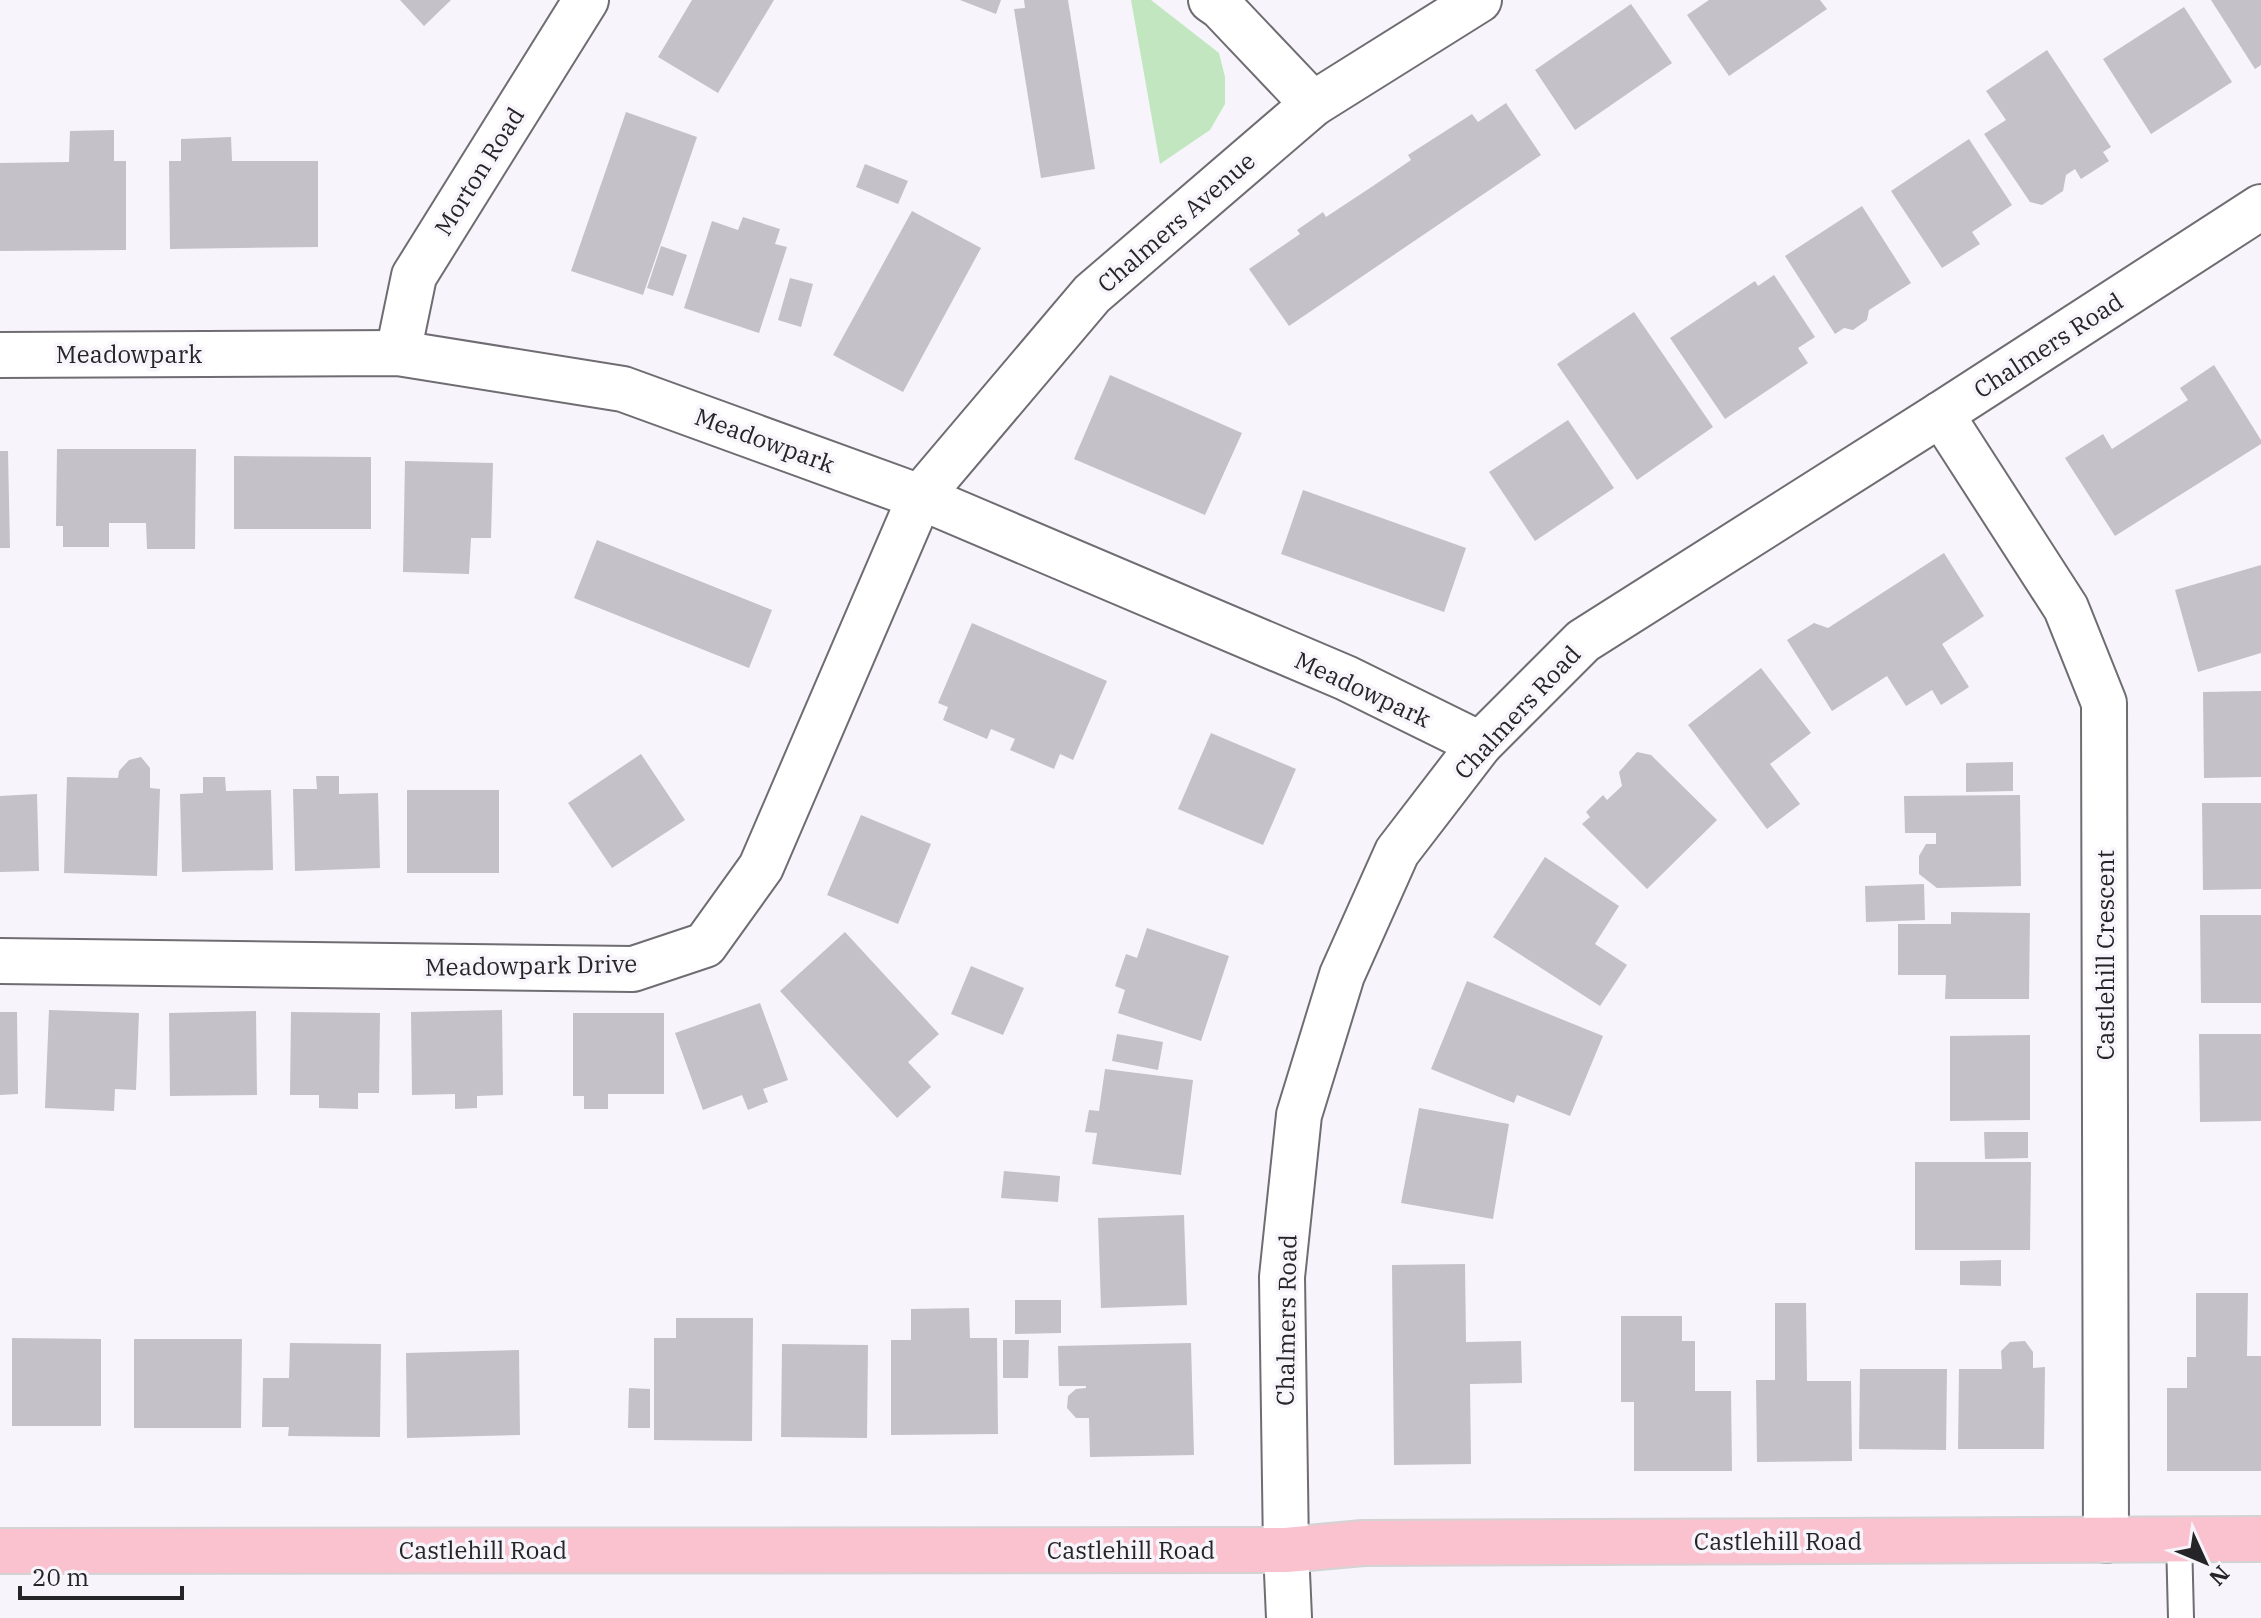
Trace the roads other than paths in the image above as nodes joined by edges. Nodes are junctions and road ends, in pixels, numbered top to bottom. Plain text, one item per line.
1 (586, 0) edge
2 (1211, 0) edge
3 (1479, 0) edge
4 (1313, 104) junction
5 (2261, 207) edge
6 (398, 353) junction
7 (0, 355) edge
8 (1941, 414) junction
9 (920, 497) junction
10 (1480, 744) junction
11 (0, 961) edge
12 (2179, 1539) junction
13 (2261, 1539) edge
14 (2106, 1540) junction
15 (1286, 1550) junction
16 (0, 1551) edge
17 (1289, 1618) edge
18 (2181, 1618) edge

1 - 6 street, Morton Road
2 - 4 street
3 - 4 street, Chalmers Avenue
4 - 9 street, Chalmers Avenue
5 - 8 street, Chalmers Road
6 - 7 street, Meadowpark
6 - 9 street, Meadowpark
8 - 10 street, Chalmers Road
8 - 14 street, Castlehill Crescent
9 - 10 street, Meadowpark
9 - 11 street, Meadowpark Drive
10 - 15 street, Chalmers Road
12 - 13 main road, Castlehill Road
12 - 14 main road, Castlehill Road
12 - 18 lane
14 - 15 main road, Castlehill Road
15 - 16 main road, Castlehill Road
15 - 17 street, Chalmers Road

